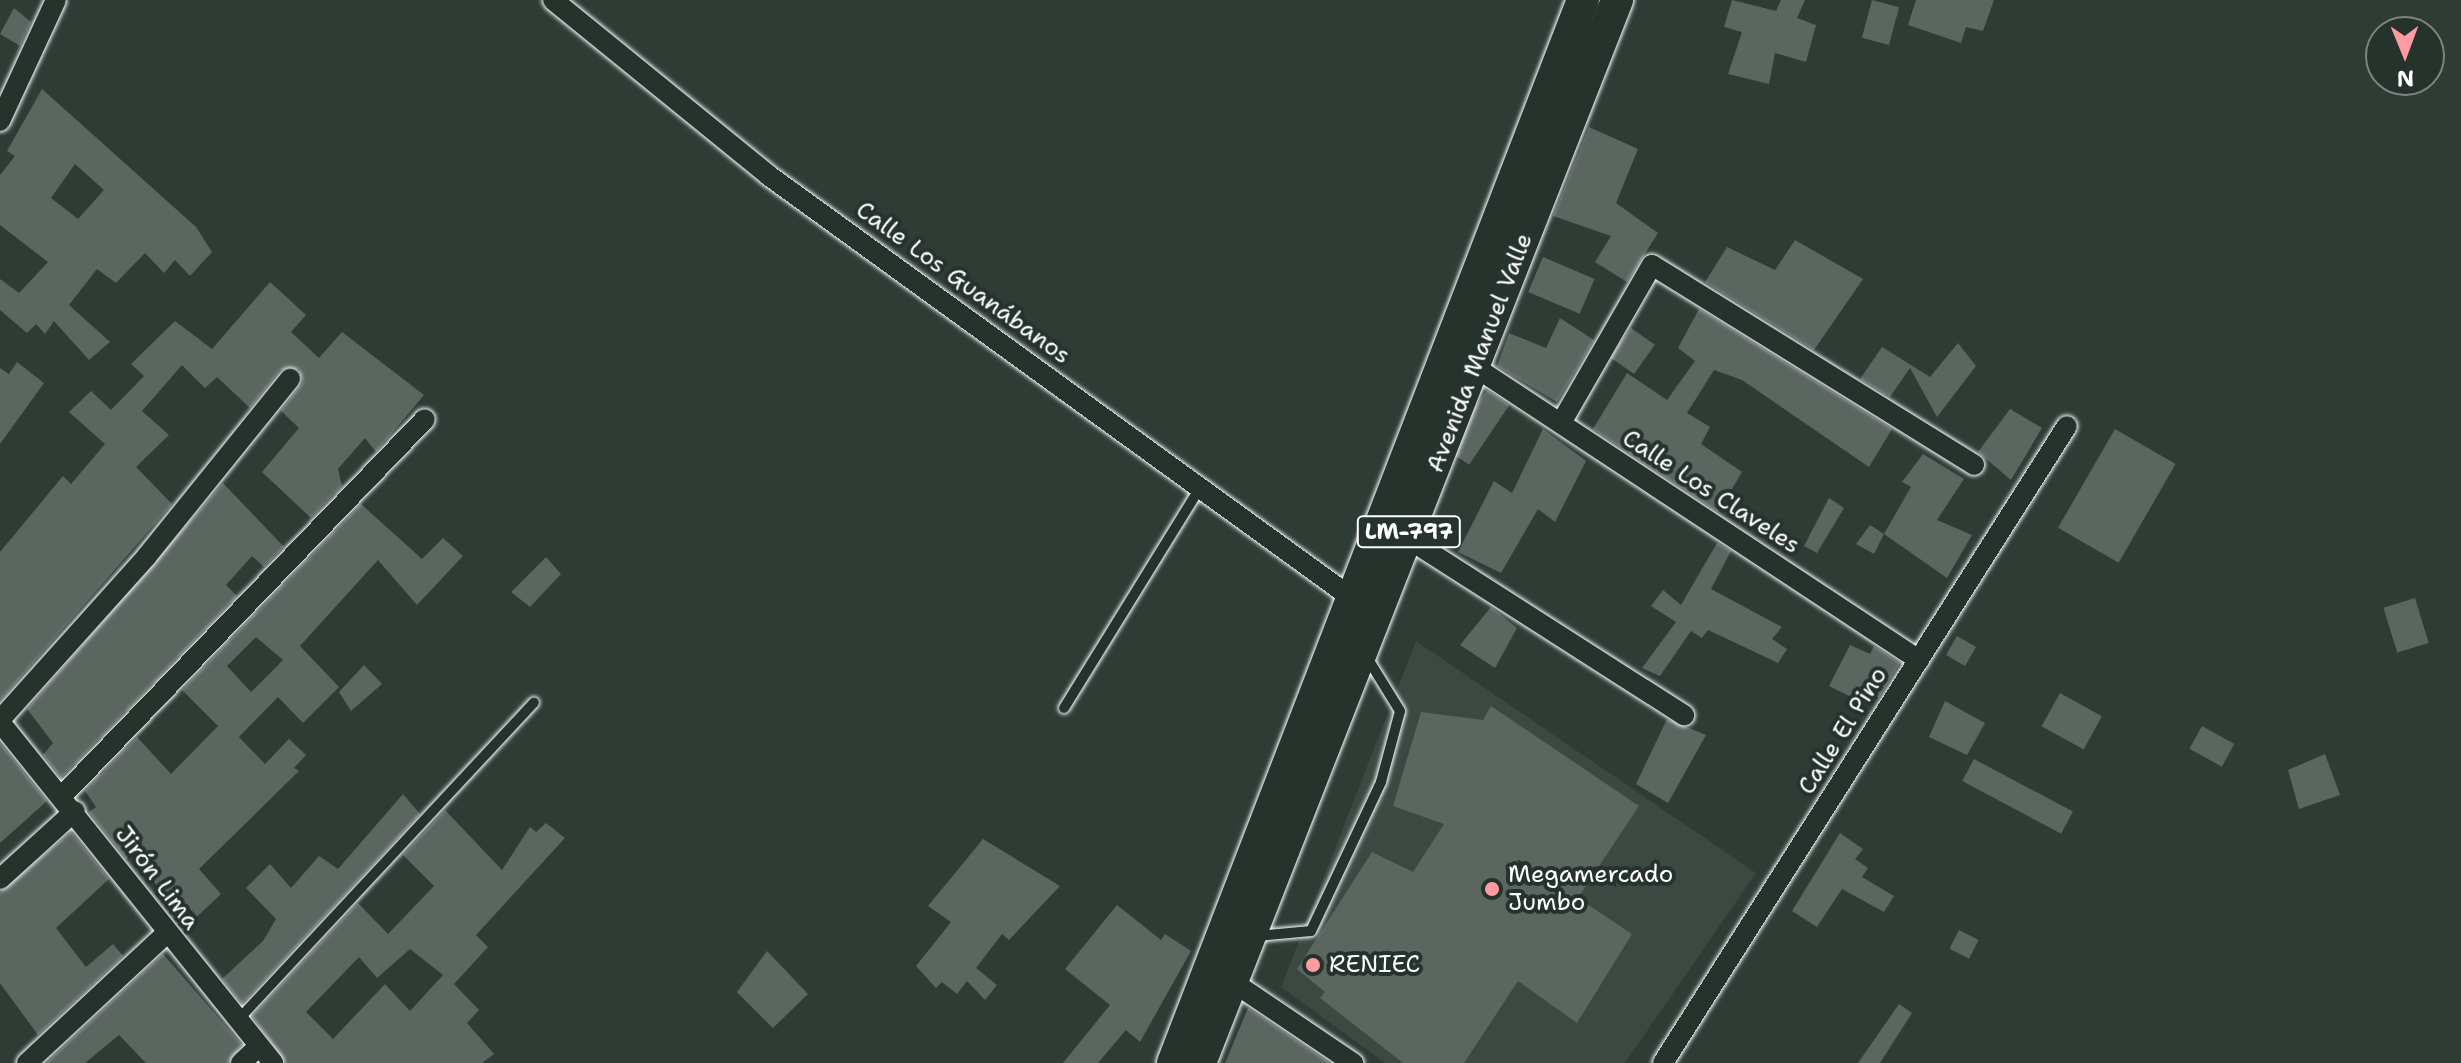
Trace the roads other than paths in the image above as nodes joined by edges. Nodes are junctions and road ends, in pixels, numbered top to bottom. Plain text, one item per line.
1 (56, 0) edge
2 (553, 0) edge
3 (1583, 0) edge
4 (1617, 0) edge
5 (0, 121) edge
6 (1475, 367) junction
7 (290, 379) dead end
8 (425, 419) dead end
9 (1561, 423) junction
10 (2067, 426) dead end
11 (1974, 465) dead end
12 (1201, 486) junction
13 (1407, 538) junction
14 (1352, 598) junction
15 (1363, 651) junction
16 (1919, 660) junction
17 (534, 703) dead end
18 (1064, 708) dead end
19 (1684, 715) dead end
20 (0, 721) edge
21 (68, 804) junction
22 (0, 879) edge
23 (166, 934) junction
24 (1251, 936) junction
25 (1221, 974) junction
26 (237, 1022) junction
27 (258, 1047) junction
28 (27, 1063) edge
29 (241, 1063) edge
30 (273, 1063) edge
31 (1173, 1063) edge
32 (1200, 1063) edge
33 (1353, 1063) edge
34 (1663, 1063) edge

1 - 5 street
2 - 12 street, Calle Los Guanábanos
3 - 14 main road, Avenida Manuel Valle / LM-797
4 - 6 main road, Avenida Manuel Valle / LM-797
6 - 9 street, Calle Los Claveles
6 - 13 main road, Avenida Manuel Valle / LM-797
7 - 20 street
8 - 21 street
9 - 11 street
9 - 16 street, Calle Los Claveles
10 - 16 street, Calle El Pino
12 - 14 street, Calle Los Guanábanos
12 - 18 lane
13 - 15 main road, Avenida Manuel Valle / LM-797
13 - 19 street
14 - 25 main road, Avenida Manuel Valle / LM-797
15 - 24 main road, Avenida Manuel Valle / LM-797
15 - 24 lane
16 - 34 street, Calle El Pino
17 - 26 lane
20 - 21 street, Jirón Lima
21 - 22 street
21 - 23 street, Jirón Lima
23 - 26 street, Jirón Lima
23 - 28 street
24 - 25 main road, Avenida Manuel Valle / LM-797
25 - 31 main road, Avenida Manuel Valle / LM-797
25 - 32 main road, Avenida Manuel Valle / LM-797
25 - 33 street
26 - 27 street, Jirón Lima
27 - 29 street
27 - 30 street, Jirón Lima

